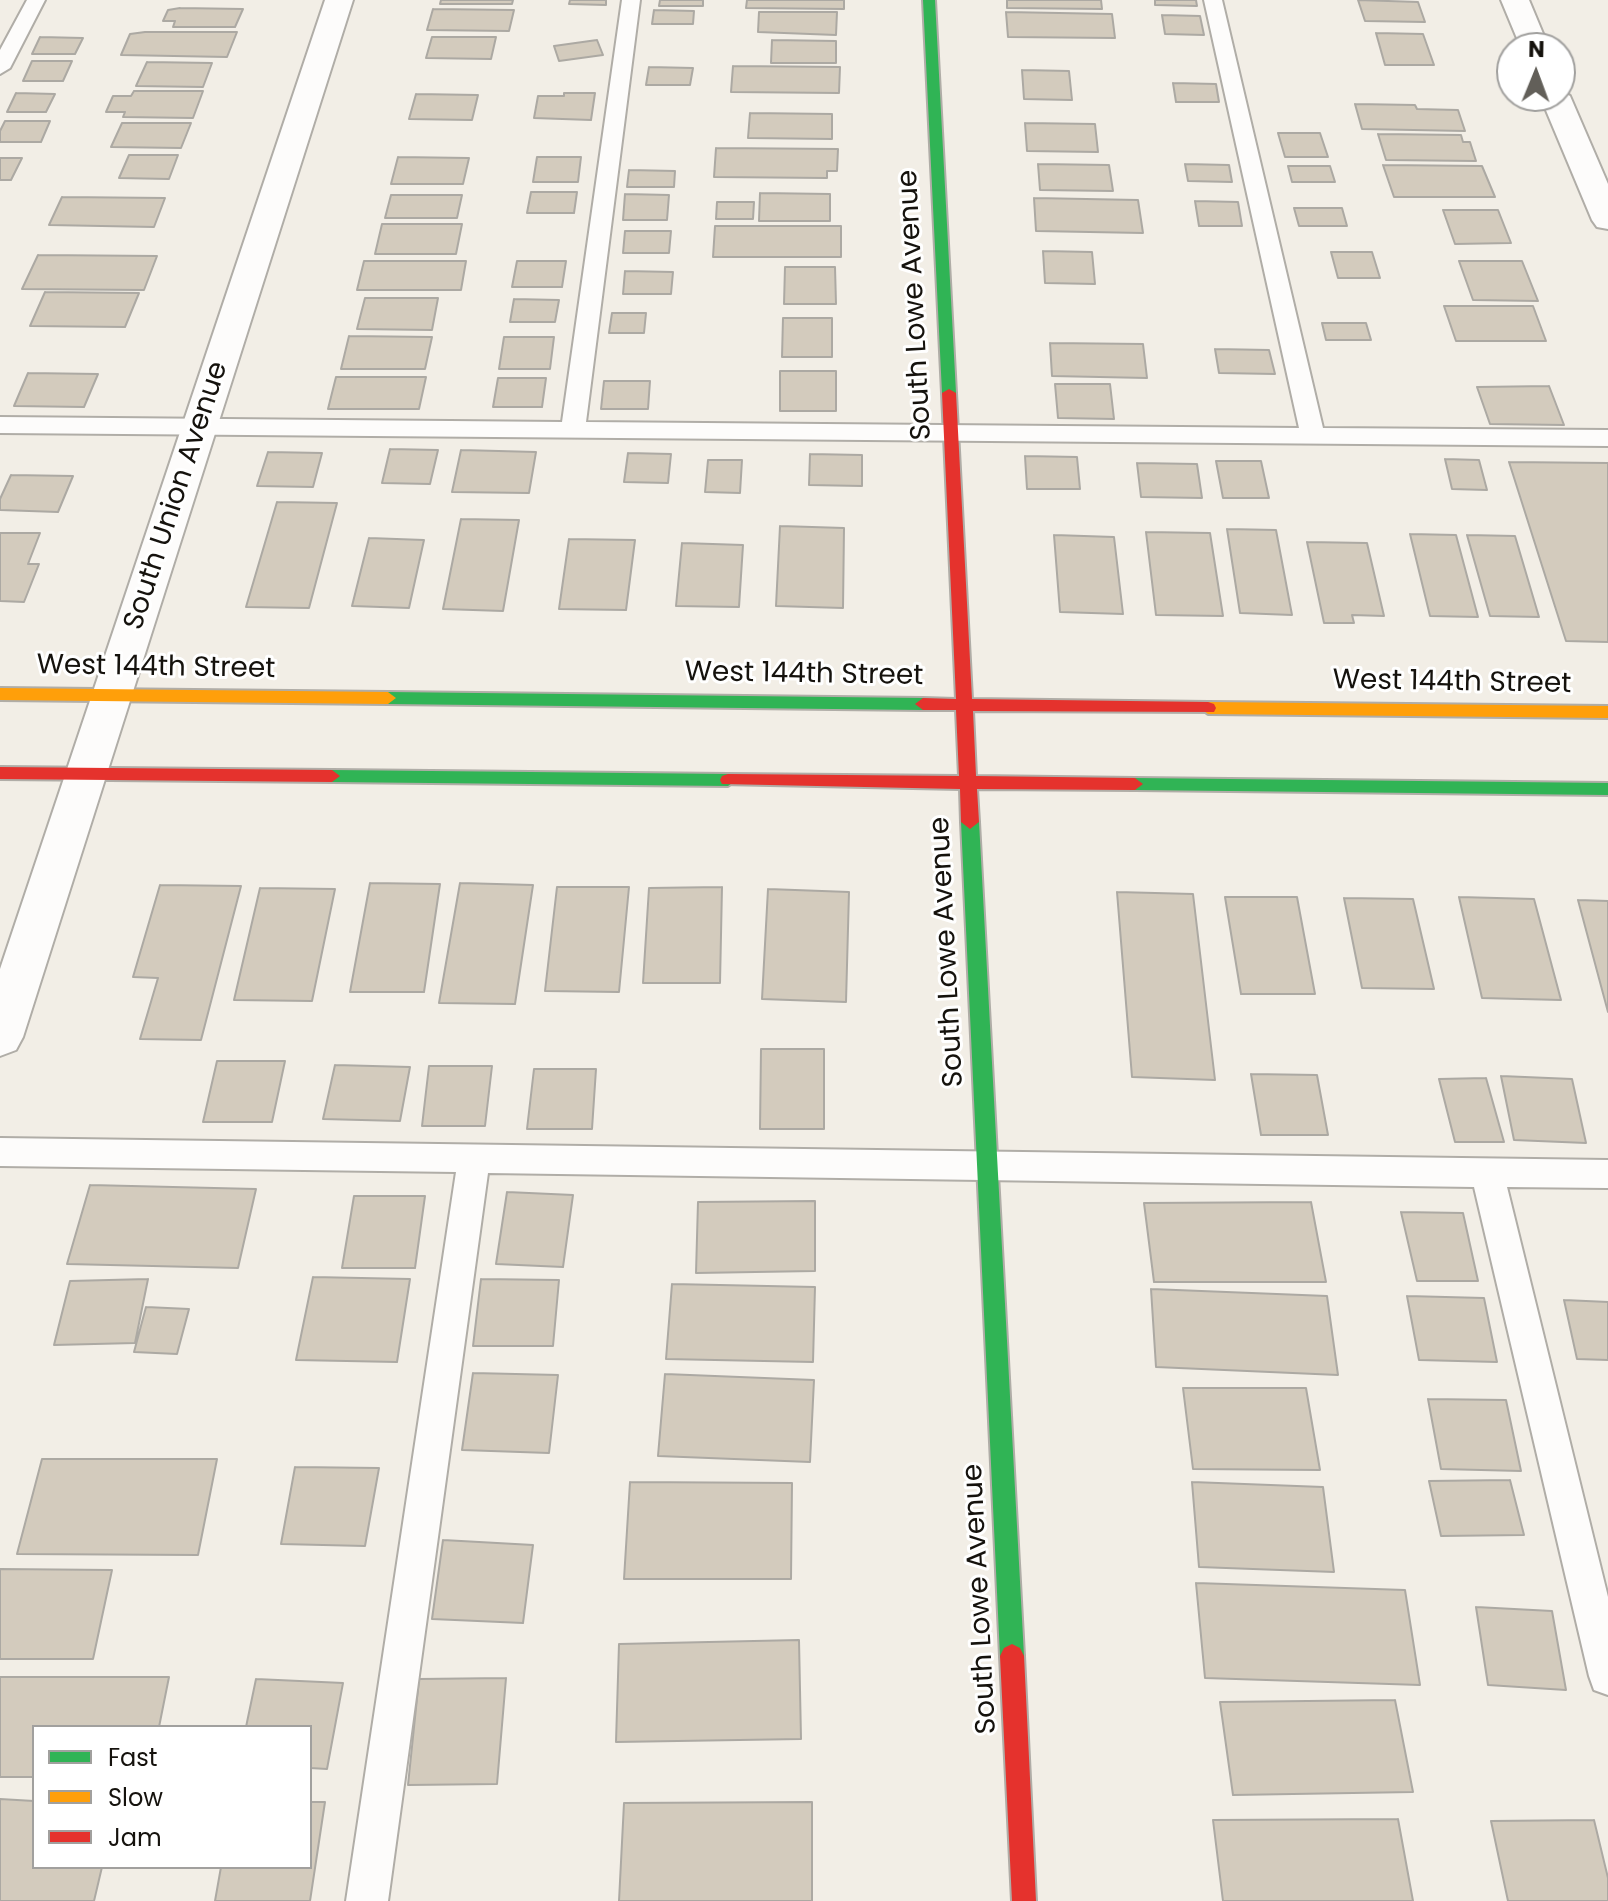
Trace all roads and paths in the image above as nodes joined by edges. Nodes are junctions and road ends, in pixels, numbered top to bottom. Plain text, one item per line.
1 (36, 0) edge
2 (339, 0) edge
3 (631, 0) edge
4 (929, 0) edge
5 (1213, 0) edge
6 (1515, 0) edge
7 (1528, 32) edge
8 (0, 68) edge
9 (1562, 112) edge
10 (1608, 220) edge
11 (0, 425) edge
12 (199, 427) junction
13 (573, 430) junction
14 (950, 433) junction
15 (1313, 436) junction
16 (1608, 438) edge
17 (0, 694) edge
18 (112, 695) junction
19 (964, 705) junction
20 (1608, 712) edge
21 (0, 773) edge
22 (86, 774) junction
23 (968, 782) junction
24 (1608, 789) edge
25 (0, 1037) edge
26 (0, 1152) edge
27 (474, 1158) junction
28 (987, 1165) junction
29 (1487, 1172) junction
30 (1608, 1174) edge
31 (1608, 1676) edge
32 (367, 1901) edge
33 (1024, 1901) edge

1 - 8 lane
2 - 12 street, South Union Avenue
3 - 13 lane
4 - 14 street, South Lowe Avenue
5 - 15 lane
6 - 7 street
9 - 10 street
11 - 12 lane
12 - 13 lane
12 - 18 street, South Union Avenue
13 - 14 lane
14 - 15 lane
14 - 19 street, South Lowe Avenue
15 - 16 lane
17 - 18 street, West 144th Street
18 - 19 street, West 144th Street
18 - 22 street, South Union Avenue
19 - 20 street, West 144th Street
19 - 23 street, South Lowe Avenue
21 - 22 street
22 - 23 street
22 - 25 street, South Union Avenue
23 - 24 street
23 - 28 street, South Lowe Avenue
26 - 27 lane
27 - 28 lane
27 - 32 lane
28 - 29 lane
28 - 33 street, South Lowe Avenue
29 - 30 lane
29 - 31 lane

